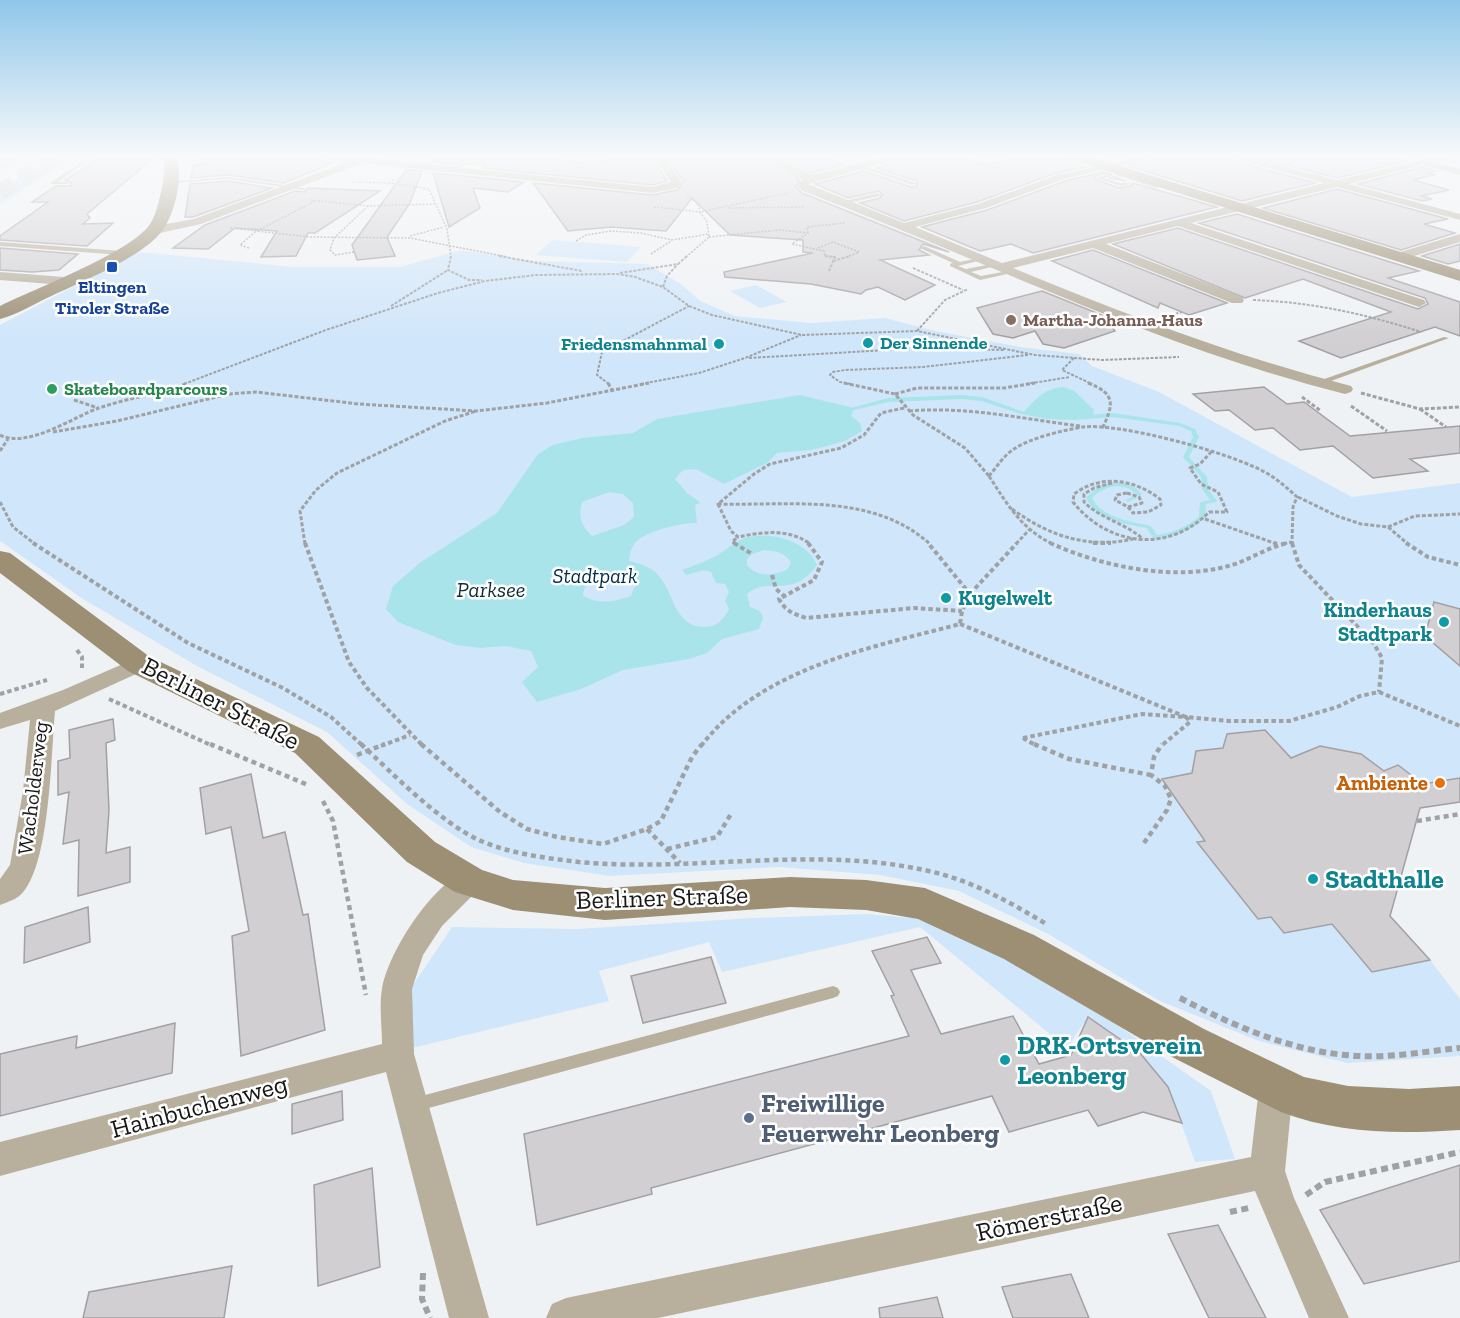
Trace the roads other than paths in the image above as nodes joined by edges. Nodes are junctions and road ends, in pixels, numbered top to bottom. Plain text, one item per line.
1 (159, 218) edge
2 (209, 218) edge
3 (883, 218) edge
4 (937, 218) edge
5 (1201, 218) edge
6 (1276, 218) edge
7 (1179, 223) junction
8 (905, 226) junction
9 (155, 230) junction
10 (1460, 238) edge
11 (0, 244) edge
12 (1094, 244) junction
13 (924, 248) dead end
14 (122, 253) junction
15 (1401, 256) junction
16 (983, 259) junction
17 (961, 264) junction
18 (1007, 269) junction
19 (965, 271) junction
20 (0, 276) edge
21 (1460, 276) edge
22 (64, 281) junction
23 (1237, 300) road end
24 (1419, 303) dead end
25 (0, 313) edge
26 (1446, 338) road end
27 (1318, 383) junction
28 (1346, 389) road end
29 (0, 559) edge
30 (139, 664) junction
31 (43, 708) junction
32 (0, 721) edge
33 (469, 881) junction
34 (0, 894) edge
35 (832, 992) dead end
36 (398, 1054) junction
37 (1276, 1088) junction
38 (410, 1106) junction
39 (1460, 1108) edge
40 (0, 1159) edge
41 (1267, 1171) junction
42 (469, 1318) edge
43 (566, 1318) edge
44 (1329, 1318) edge

1 - 9 main road
2 - 9 street
3 - 8 street
4 - 8 street
5 - 7 street
6 - 15 main road
7 - 12 street
7 - 24 street
8 - 16 street
9 - 14 main road
10 - 15 street
11 - 14 lane
12 - 18 street
12 - 23 street
13 - 17 lane
14 - 22 main road
15 - 21 main road
16 - 17 lane
16 - 18 street
17 - 19 lane
18 - 19 lane
18 - 19 lane
18 - 27 street
20 - 22 street
22 - 25 main road
26 - 27 lane
27 - 28 street
29 - 30 main road, Berliner Straße
30 - 31 street
30 - 33 main road, Berliner Straße
31 - 32 street
31 - 34 street, Wacholderweg
33 - 36 street
33 - 37 main road, Berliner Straße
35 - 38 lane
36 - 38 street
36 - 40 street, Hainbuchenweg
37 - 39 main road
37 - 41 street
38 - 42 street
41 - 43 street, Römerstraße
41 - 44 street

